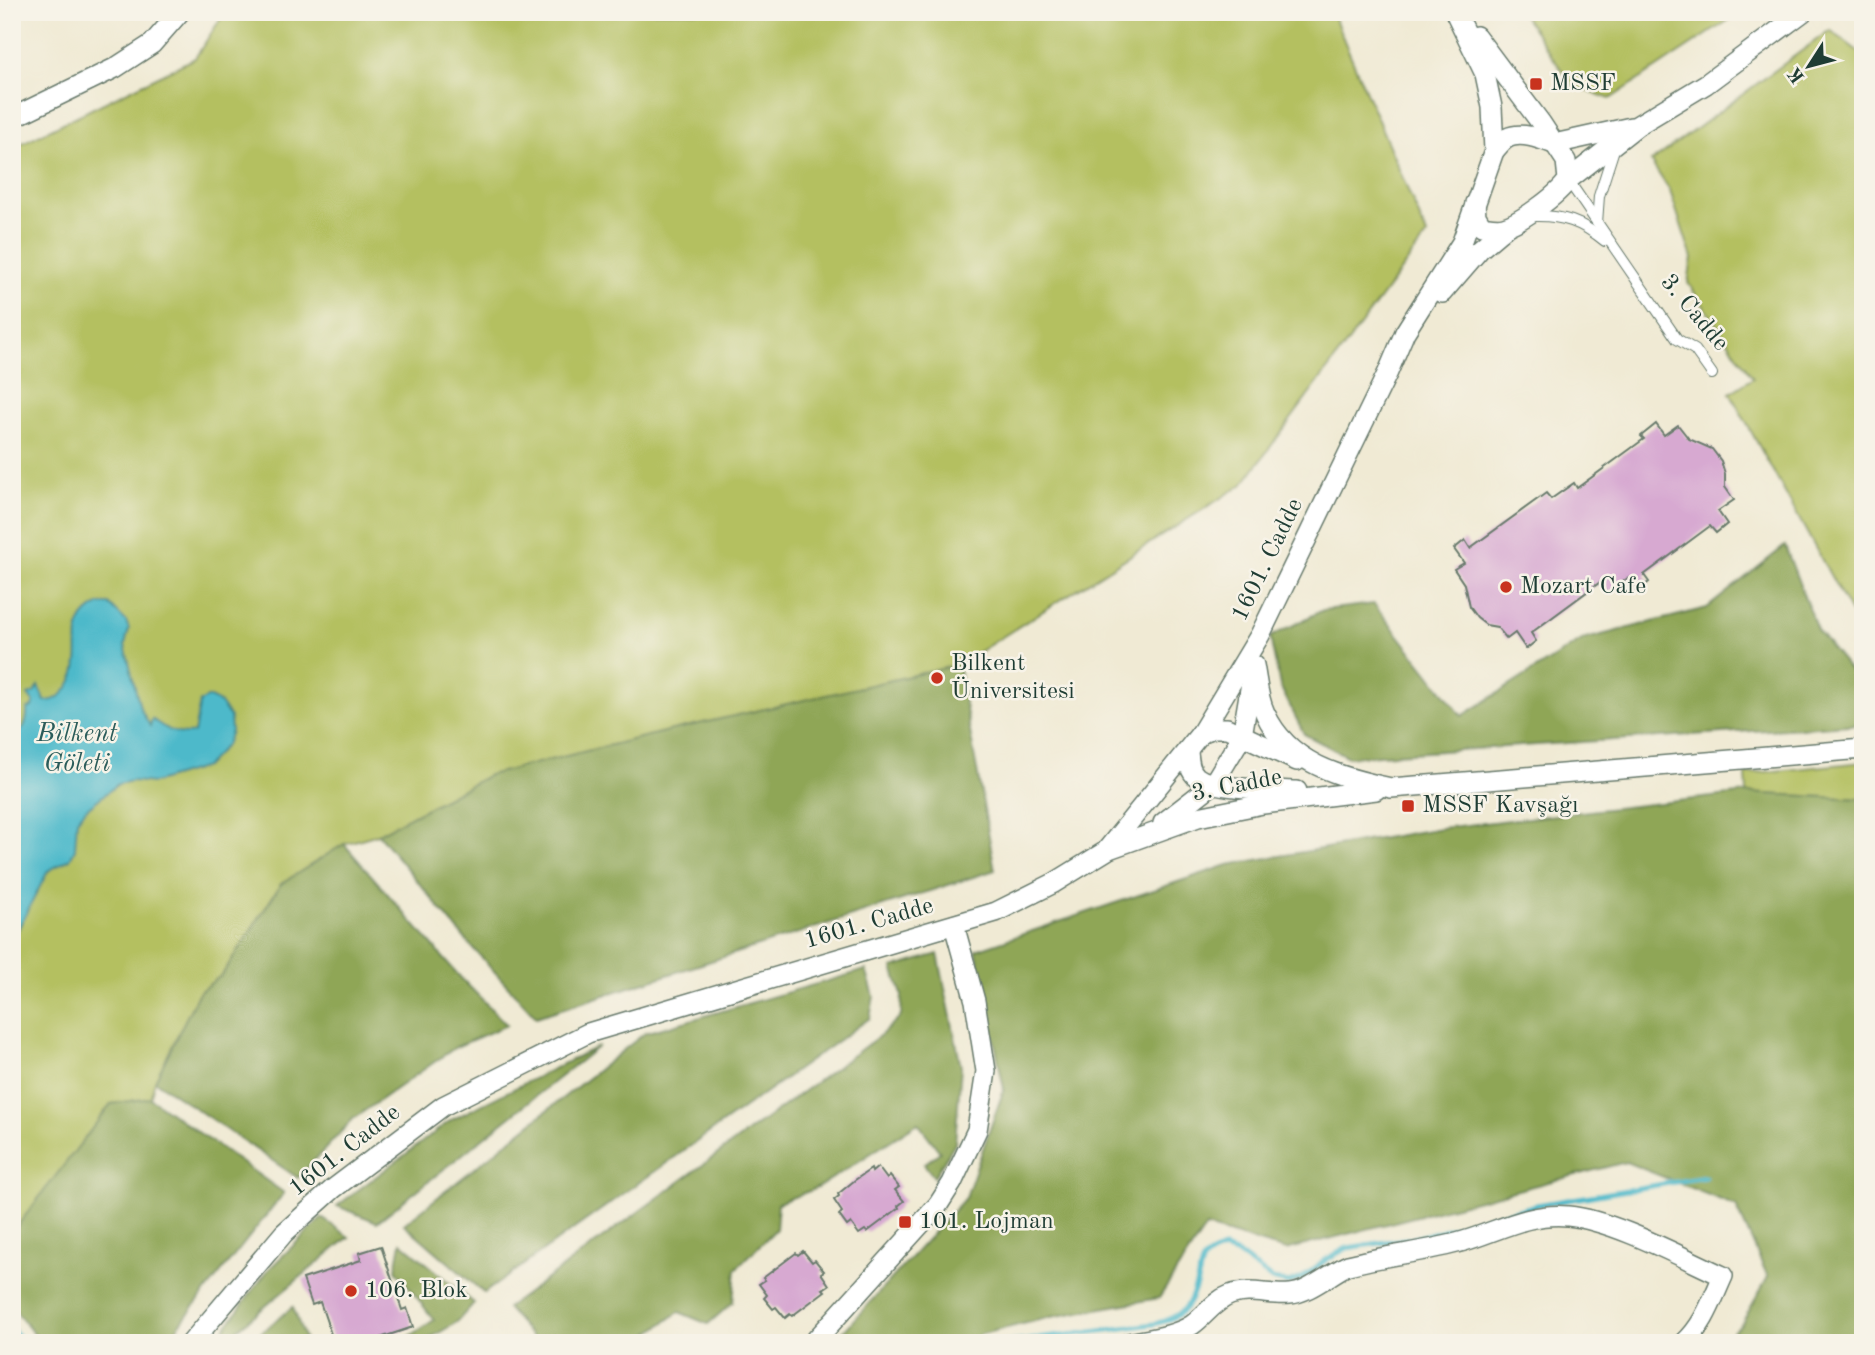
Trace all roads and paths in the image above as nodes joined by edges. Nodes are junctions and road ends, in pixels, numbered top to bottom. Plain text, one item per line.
1 (180, 12) edge
2 (1457, 12) edge
3 (1803, 12) edge
4 (12, 118) edge
5 (1638, 125) junction
6 (1616, 142) junction
7 (1554, 145) junction
8 (1494, 151) junction
9 (1567, 180) junction
10 (1475, 203) junction
11 (1597, 223) junction
12 (1506, 227) junction
13 (1614, 248) junction
14 (1388, 373) junction
15 (1712, 374) dead end
16 (1259, 635) junction
17 (1254, 665) junction
18 (1201, 733) junction
19 (1242, 736) junction
20 (1863, 749) edge
21 (1188, 752) junction
22 (1328, 772) junction
23 (1213, 784) junction
24 (1391, 788) junction
25 (1333, 794) junction
26 (1152, 832) junction
27 (1106, 851) junction
28 (954, 925) junction
29 (191, 1343) edge
30 (813, 1343) edge
31 (1129, 1343) edge
32 (1685, 1343) edge

1 - 4 street
2 - 7 street, 3. Cadde
2 - 8 street, 3. Cadde
3 - 5 street
5 - 6 street
5 - 7 street
6 - 9 street
6 - 11 lane
7 - 8 street
7 - 9 street, 3. Cadde
8 - 10 street, 3. Cadde
9 - 11 lane, 3. Cadde
9 - 12 street
10 - 12 street
10 - 14 street, 1601. Cadde
11 - 13 lane, 3. Cadde
12 - 13 lane, 3. Cadde
12 - 14 street, 1601. Cadde
13 - 15 lane, 3. Cadde
14 - 16 street, 1601. Cadde
16 - 17 street, 3. Cadde
16 - 18 street, 1601. Cadde
17 - 19 street, 3. Cadde
17 - 22 street
18 - 19 street, 3. Cadde
18 - 21 street, 1601. Cadde
19 - 22 street, 3. Cadde
19 - 23 street, 3. Cadde
20 - 24 street, 3. Cadde
21 - 23 street, 3. Cadde
21 - 27 street, 1601. Cadde
22 - 24 street
23 - 25 street, 3. Cadde
23 - 26 street, 3. Cadde
24 - 25 street, 3. Cadde
25 - 26 street, 3. Cadde
26 - 27 street, 3. Cadde
27 - 28 street, 1601. Cadde
28 - 29 street, 1601. Cadde
28 - 30 street
31 - 32 street

